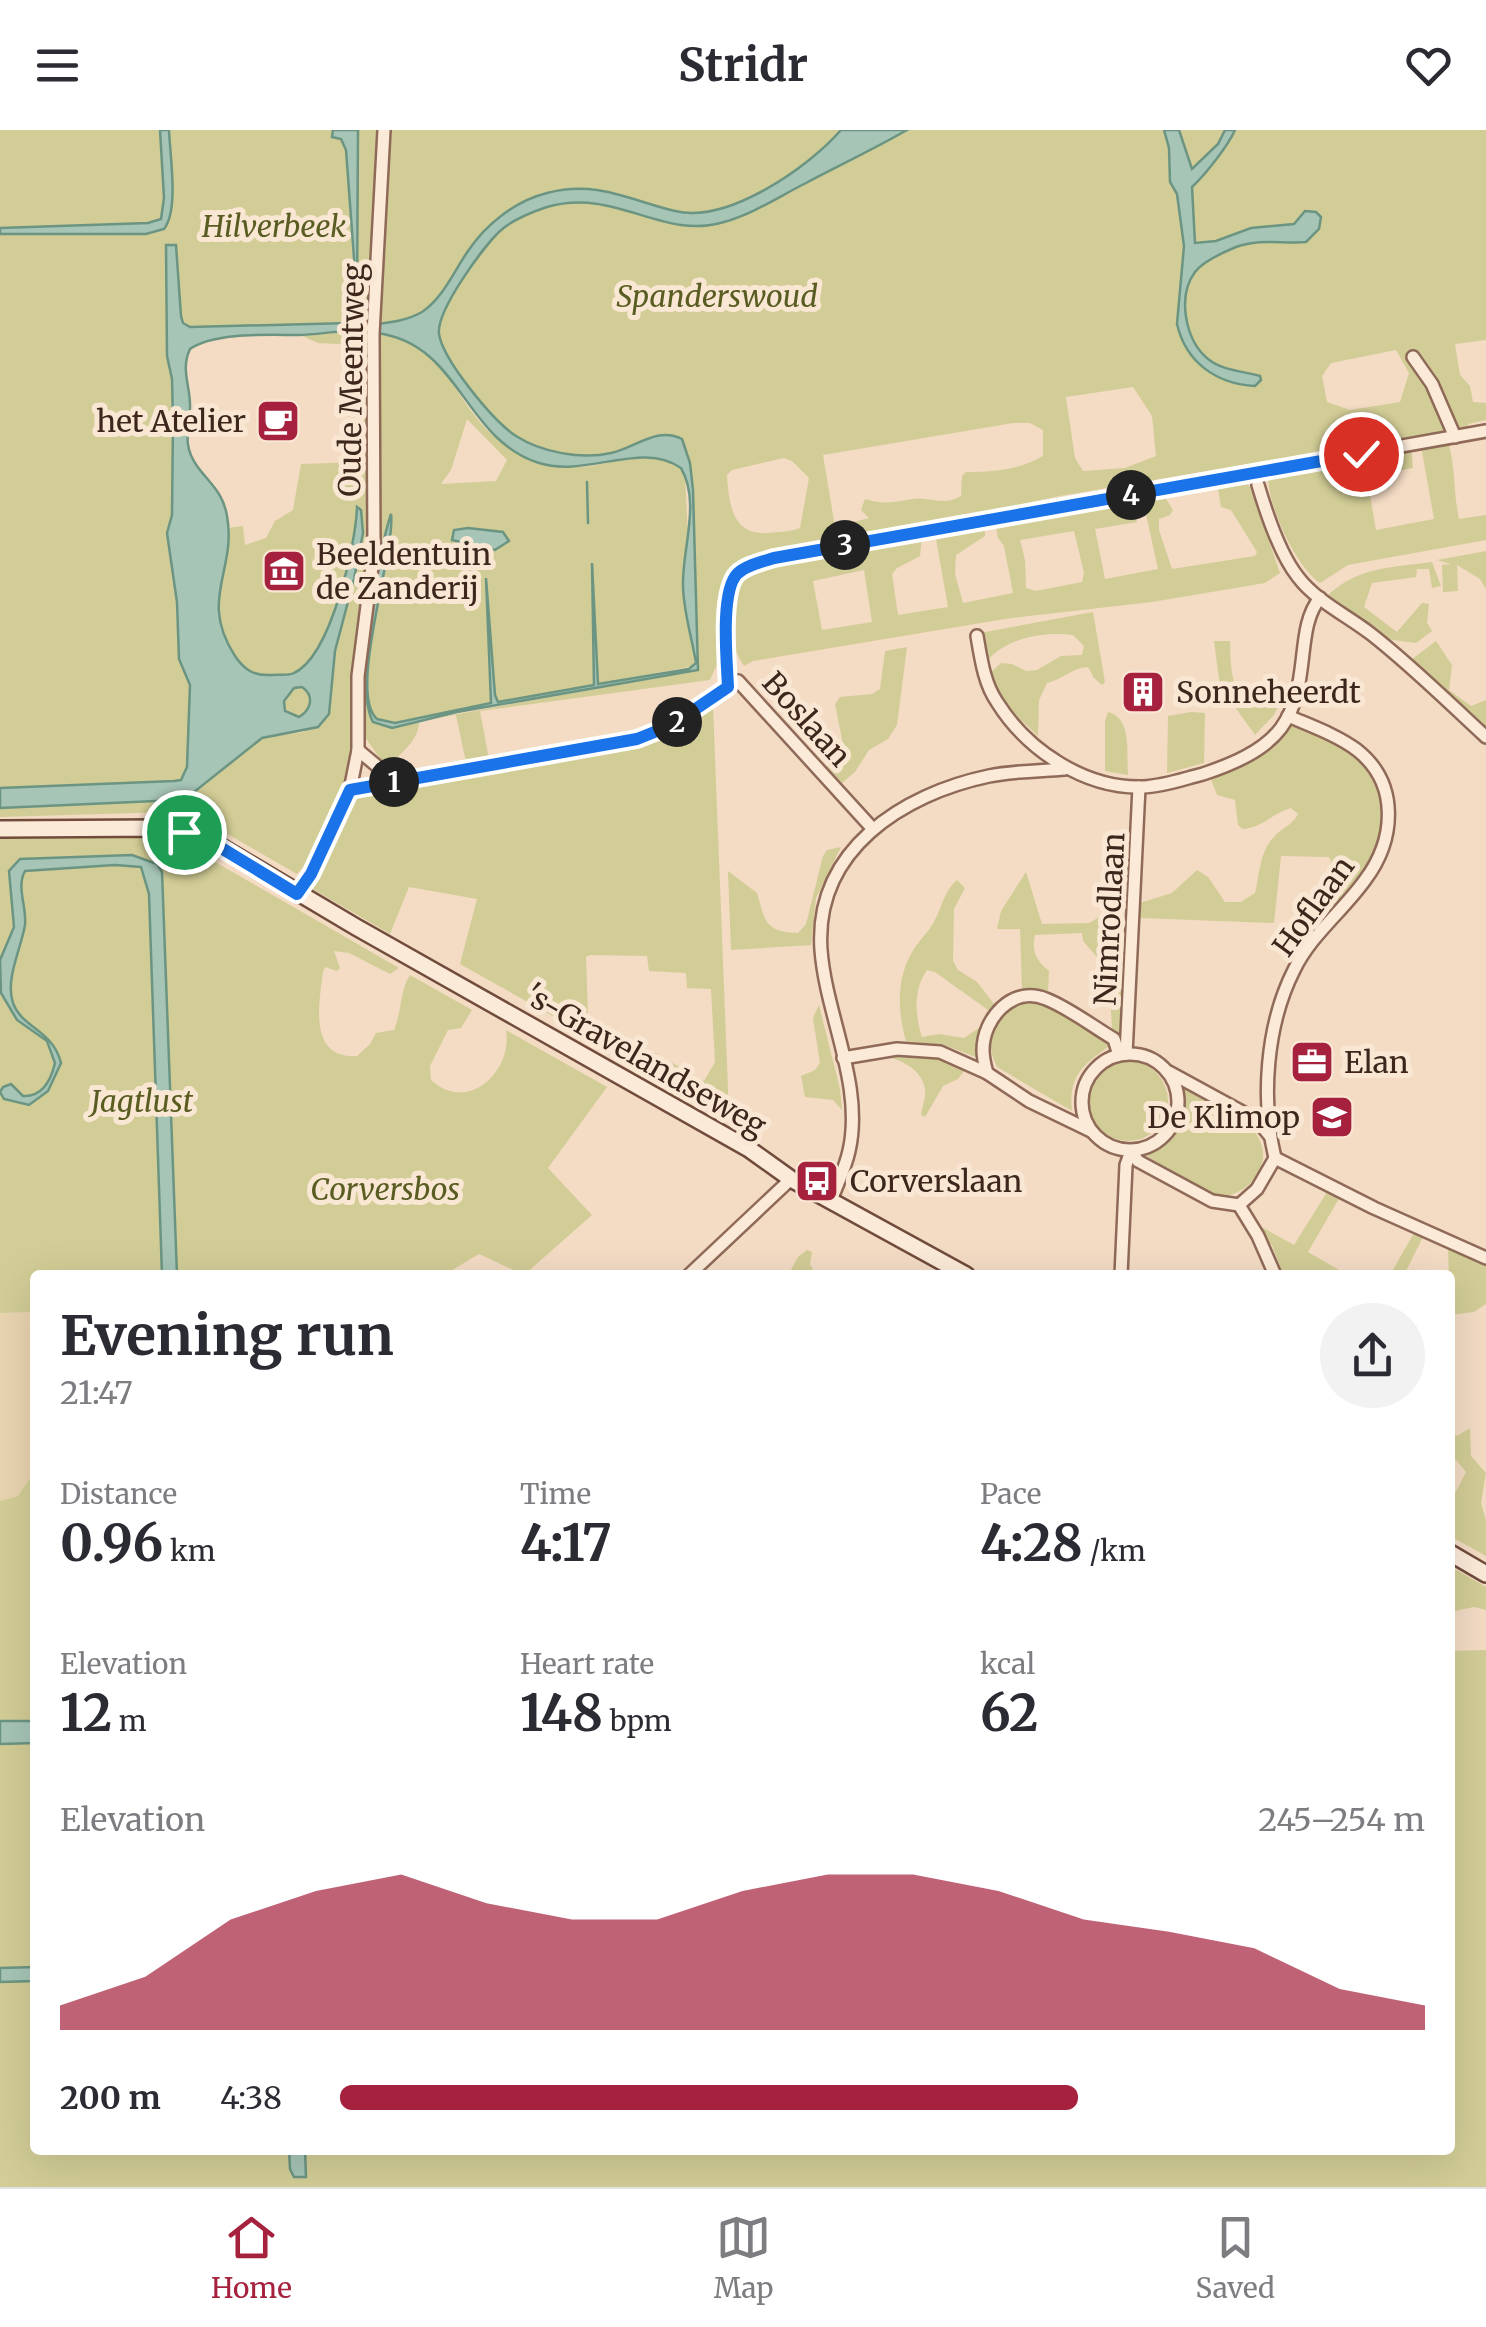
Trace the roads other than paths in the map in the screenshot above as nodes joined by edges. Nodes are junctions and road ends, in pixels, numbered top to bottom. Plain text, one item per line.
1 (384, 130) edge
2 (1413, 358) dead end
3 (1486, 431) edge
4 (1455, 437) junction
5 (1258, 485) dead end
6 (1320, 598) junction
7 (977, 636) dead end
8 (728, 687) junction
9 (1288, 716) junction
10 (1486, 737) edge
11 (358, 750) junction
12 (1064, 769) junction
13 (396, 782) junction
14 (1139, 787) junction
15 (350, 790) junction
16 (872, 828) junction
17 (0, 829) edge
18 (297, 894) junction
19 (1122, 1054) junction
20 (843, 1058) junction
21 (1168, 1071) junction
22 (986, 1073) junction
23 (1091, 1131) junction
24 (1270, 1136) junction
25 (1131, 1151) junction
26 (1275, 1158) junction
27 (792, 1179) junction
28 (831, 1201) junction
29 (1239, 1204) junction
30 (1486, 1258) edge
31 (694, 1270) edge
32 (957, 1270) edge
33 (1120, 1270) edge
34 (1273, 1270) edge
35 (1455, 1556) edge
36 (1486, 1574) edge

1 - 11 street, Oude Meentweg
2 - 4 street
3 - 4 street
4 - 8 street
5 - 6 street
6 - 9 street
6 - 10 street
7 - 12 street
8 - 13 street, Boslaan
8 - 16 street, Boslaan
9 - 14 street
9 - 24 street, Hoflaan
11 - 13 street
11 - 15 street, Oude Meentweg
12 - 14 street
12 - 16 street
13 - 15 street, Boslaan
14 - 19 street, Nimrodlaan
15 - 18 street, Oude Meentweg
16 - 20 street
17 - 18 street, 's-Gravelandseweg
18 - 27 street, 's-Gravelandseweg
19 - 21 street
19 - 22 street
19 - 23 street
20 - 22 street
20 - 28 street
21 - 24 street
21 - 25 street
22 - 23 street
23 - 25 street
24 - 26 street, Hoflaan
25 - 29 street
25 - 33 street
26 - 29 street
26 - 30 street
27 - 28 street, 's-Gravelandseweg
27 - 31 street
28 - 32 street, 's-Gravelandseweg
29 - 34 street
35 - 36 street

